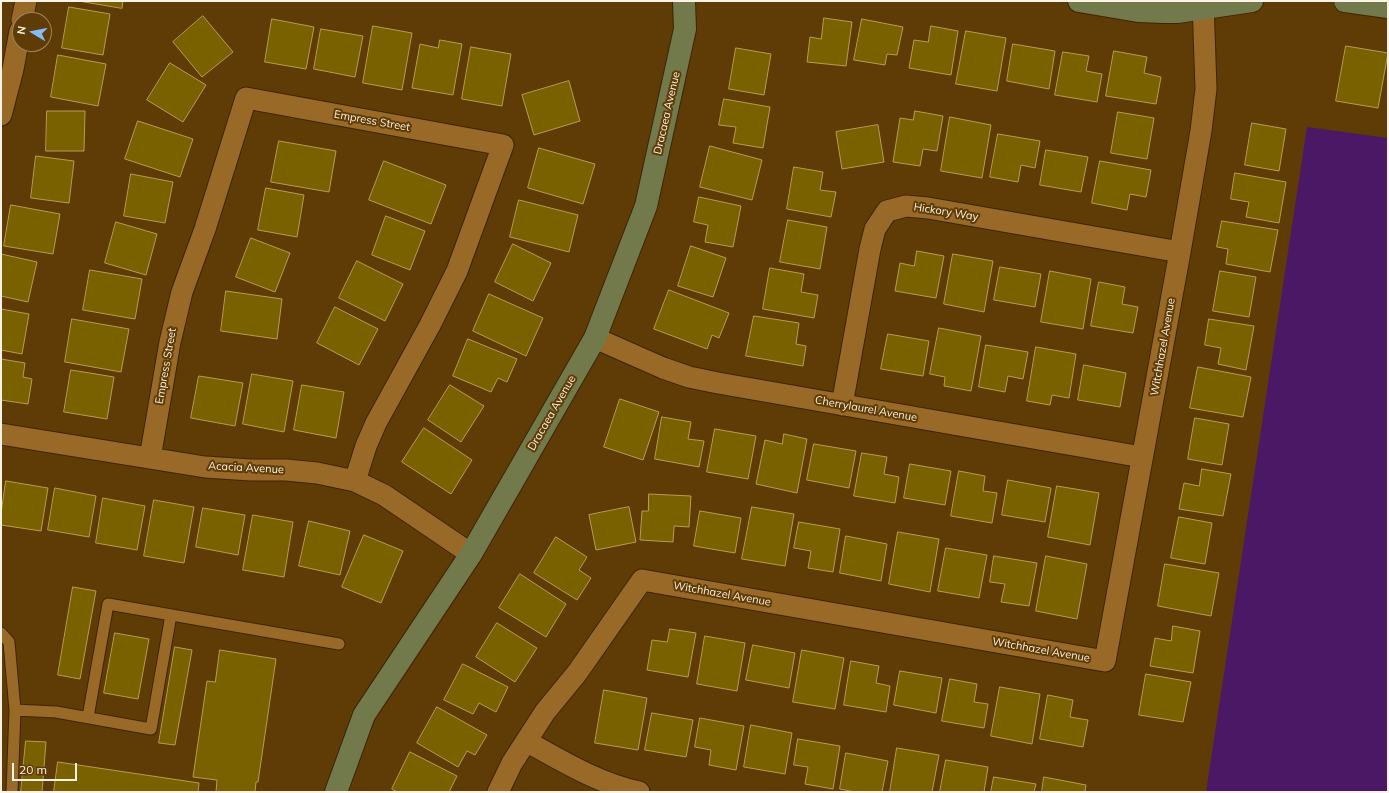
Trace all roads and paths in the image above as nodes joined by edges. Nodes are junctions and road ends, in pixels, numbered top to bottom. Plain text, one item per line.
1 (26, 1) edge
2 (684, 1) edge
3 (1079, 1) edge
4 (1252, 1) edge
5 (1345, 1) edge
6 (1204, 4) edge
7 (1388, 7) edge
8 (24, 12) edge
9 (16, 52) edge
10 (1, 115) edge
11 (1180, 252) junction
12 (595, 338) junction
13 (842, 405) junction
14 (1, 434) edge
15 (1142, 457) junction
16 (150, 458) junction
17 (355, 481) junction
18 (471, 554) junction
19 (171, 615) junction
20 (1, 633) edge
21 (339, 644) dead end
22 (15, 710) junction
23 (88, 717) junction
24 (526, 741) junction
25 (12, 792) edge
26 (336, 792) edge
27 (498, 792) edge
28 (639, 792) edge

1 - 8 street
2 - 12 street, Dracaea Avenue
3 - 6 street
4 - 6 street
5 - 7 street
6 - 11 street, Witchhazel Avenue
9 - 10 street
11 - 13 street, Hickory Way
11 - 15 street, Witchhazel Avenue
12 - 13 street, Cherrylaurel Avenue
12 - 18 street, Dracaea Avenue
13 - 15 street, Cherrylaurel Avenue
14 - 16 street, Acacia Avenue
15 - 24 street, Witchhazel Avenue
16 - 17 street, Acacia Avenue
16 - 17 street, Empress Street
17 - 18 street, Acacia Avenue
18 - 26 street, Dracaea Avenue
19 - 21 lane
19 - 23 lane
19 - 23 lane
20 - 22 lane
22 - 23 lane
22 - 25 lane
24 - 27 street, Witchhazel Avenue
24 - 28 street

